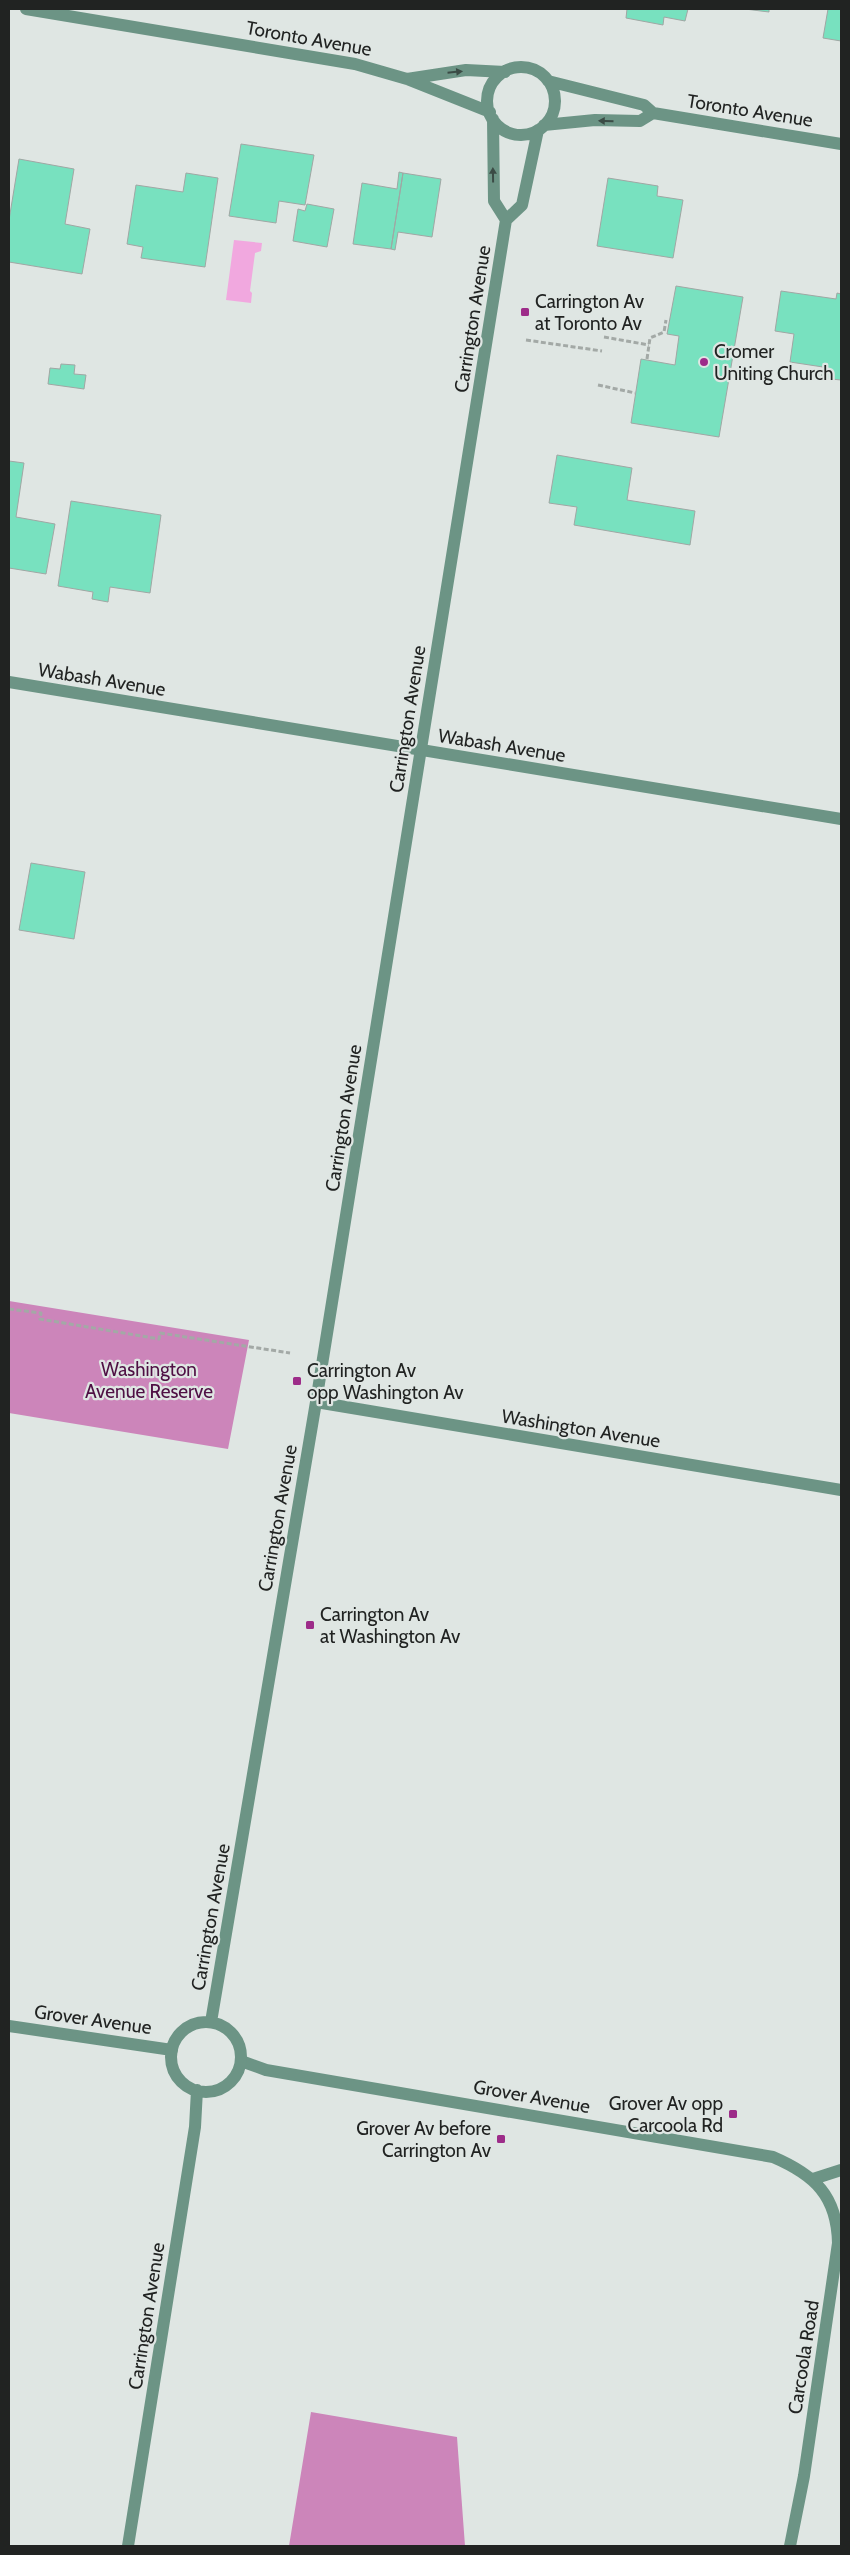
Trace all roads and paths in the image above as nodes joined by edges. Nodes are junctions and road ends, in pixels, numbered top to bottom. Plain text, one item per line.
1 (26, 9) edge
2 (505, 72) junction
3 (407, 79) junction
4 (548, 81) junction
5 (653, 113) junction
6 (492, 116) junction
7 (541, 128) junction
8 (841, 144) edge
9 (506, 220) junction
10 (666, 320) dead end
11 (604, 337) dead end
12 (526, 340) dead end
13 (649, 345) junction
14 (602, 351) dead end
15 (647, 359) dead end
16 (598, 385) dead end
17 (635, 394) dead end
18 (9, 682) edge
19 (421, 751) junction
20 (841, 819) edge
21 (9, 1309) edge
22 (290, 1354) dead end
23 (316, 1402) junction
24 (841, 1490) edge
25 (211, 2022) junction
26 (9, 2026) edge
27 (172, 2050) junction
28 (241, 2061) junction
29 (197, 2090) junction
30 (841, 2170) edge
31 (813, 2179) junction
32 (128, 2546) edge
33 (790, 2546) edge

1 - 3 street, Toronto Avenue
3 -> 2 street, Toronto Avenue
2 - 4 street
2 - 6 street
3 - 6 street, Toronto Avenue
4 - 5 street, Toronto Avenue
4 - 7 street
5 -> 7 street, Toronto Avenue
5 - 8 street, Toronto Avenue
6 - 7 street
9 -> 6 street
7 - 9 street
9 - 19 street, Carrington Avenue
10 - 13 path
11 - 13 path
12 - 14 path
13 - 15 path
16 - 17 path
18 - 19 street, Wabash Avenue
19 - 20 street, Wabash Avenue
19 - 23 street, Carrington Avenue
21 - 22 path
23 - 24 street, Washington Avenue
23 - 25 street, Carrington Avenue
25 - 27 street
25 - 28 street
26 - 27 street, Grover Avenue
27 - 29 street
28 - 29 street
28 - 31 street, Grover Avenue
29 - 32 street, Carrington Avenue
30 - 31 street
31 - 33 street, Carcoola Road

